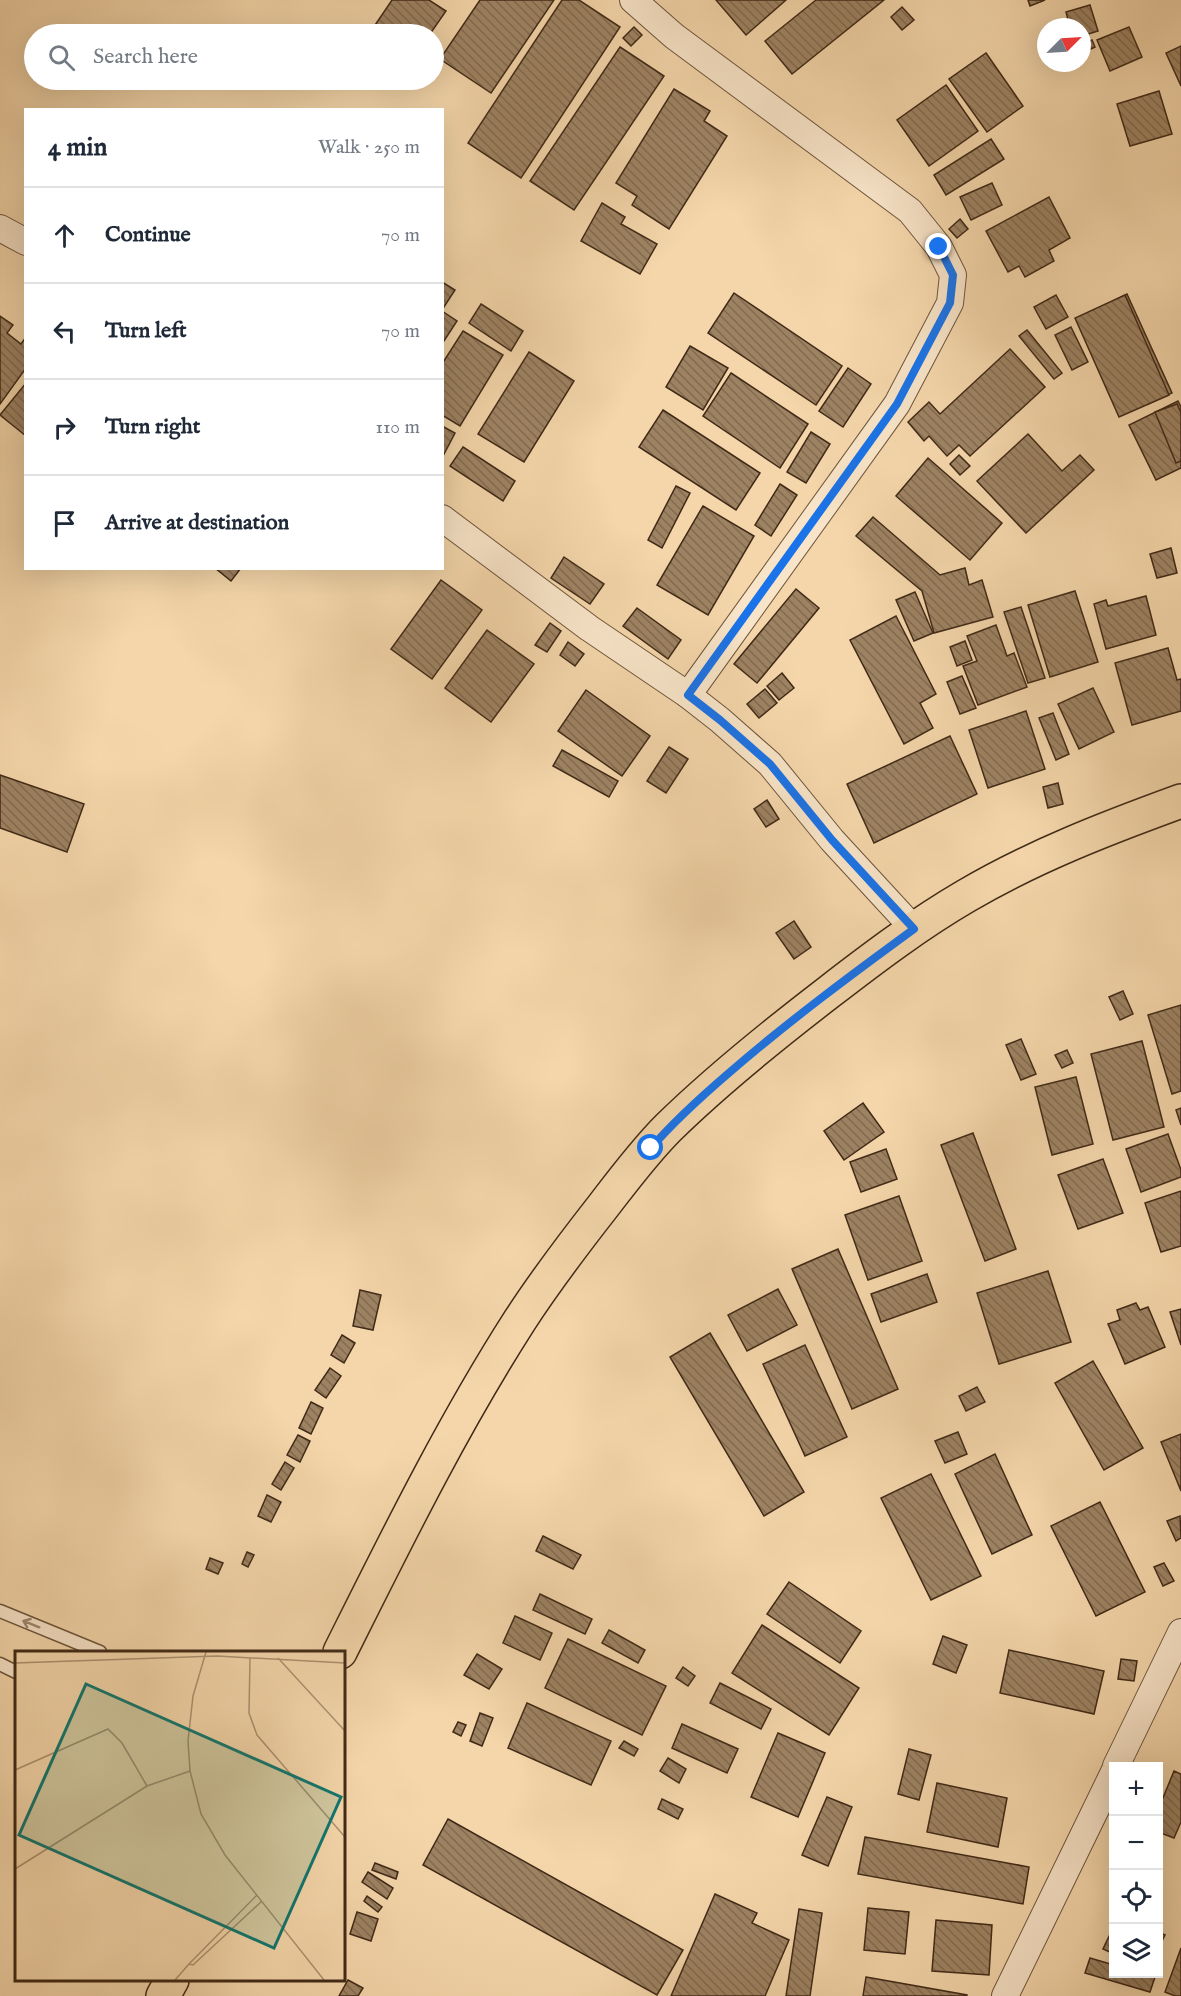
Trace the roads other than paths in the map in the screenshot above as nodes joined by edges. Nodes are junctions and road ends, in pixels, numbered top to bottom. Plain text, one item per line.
1 (633, 0) edge
2 (0, 228) edge
3 (24, 241) edge
4 (444, 519) edge
5 (688, 695) junction
6 (1181, 801) edge
7 (914, 929) junction
8 (0, 1611) edge
9 (1181, 1632) edge
10 (95, 1651) edge
11 (341, 1651) edge
12 (0, 1665) edge
13 (15, 1671) edge
14 (1118, 1762) edge
15 (1109, 1780) edge
16 (171, 1981) edge
17 (163, 1996) edge
18 (1005, 1996) edge

1 - 5 street
2 - 3 street
4 - 5 street
5 - 7 street
6 - 7 main road
7 - 11 main road
10 -> 8 lane
9 - 14 street
12 - 13 lane
15 - 18 street
16 - 17 main road

